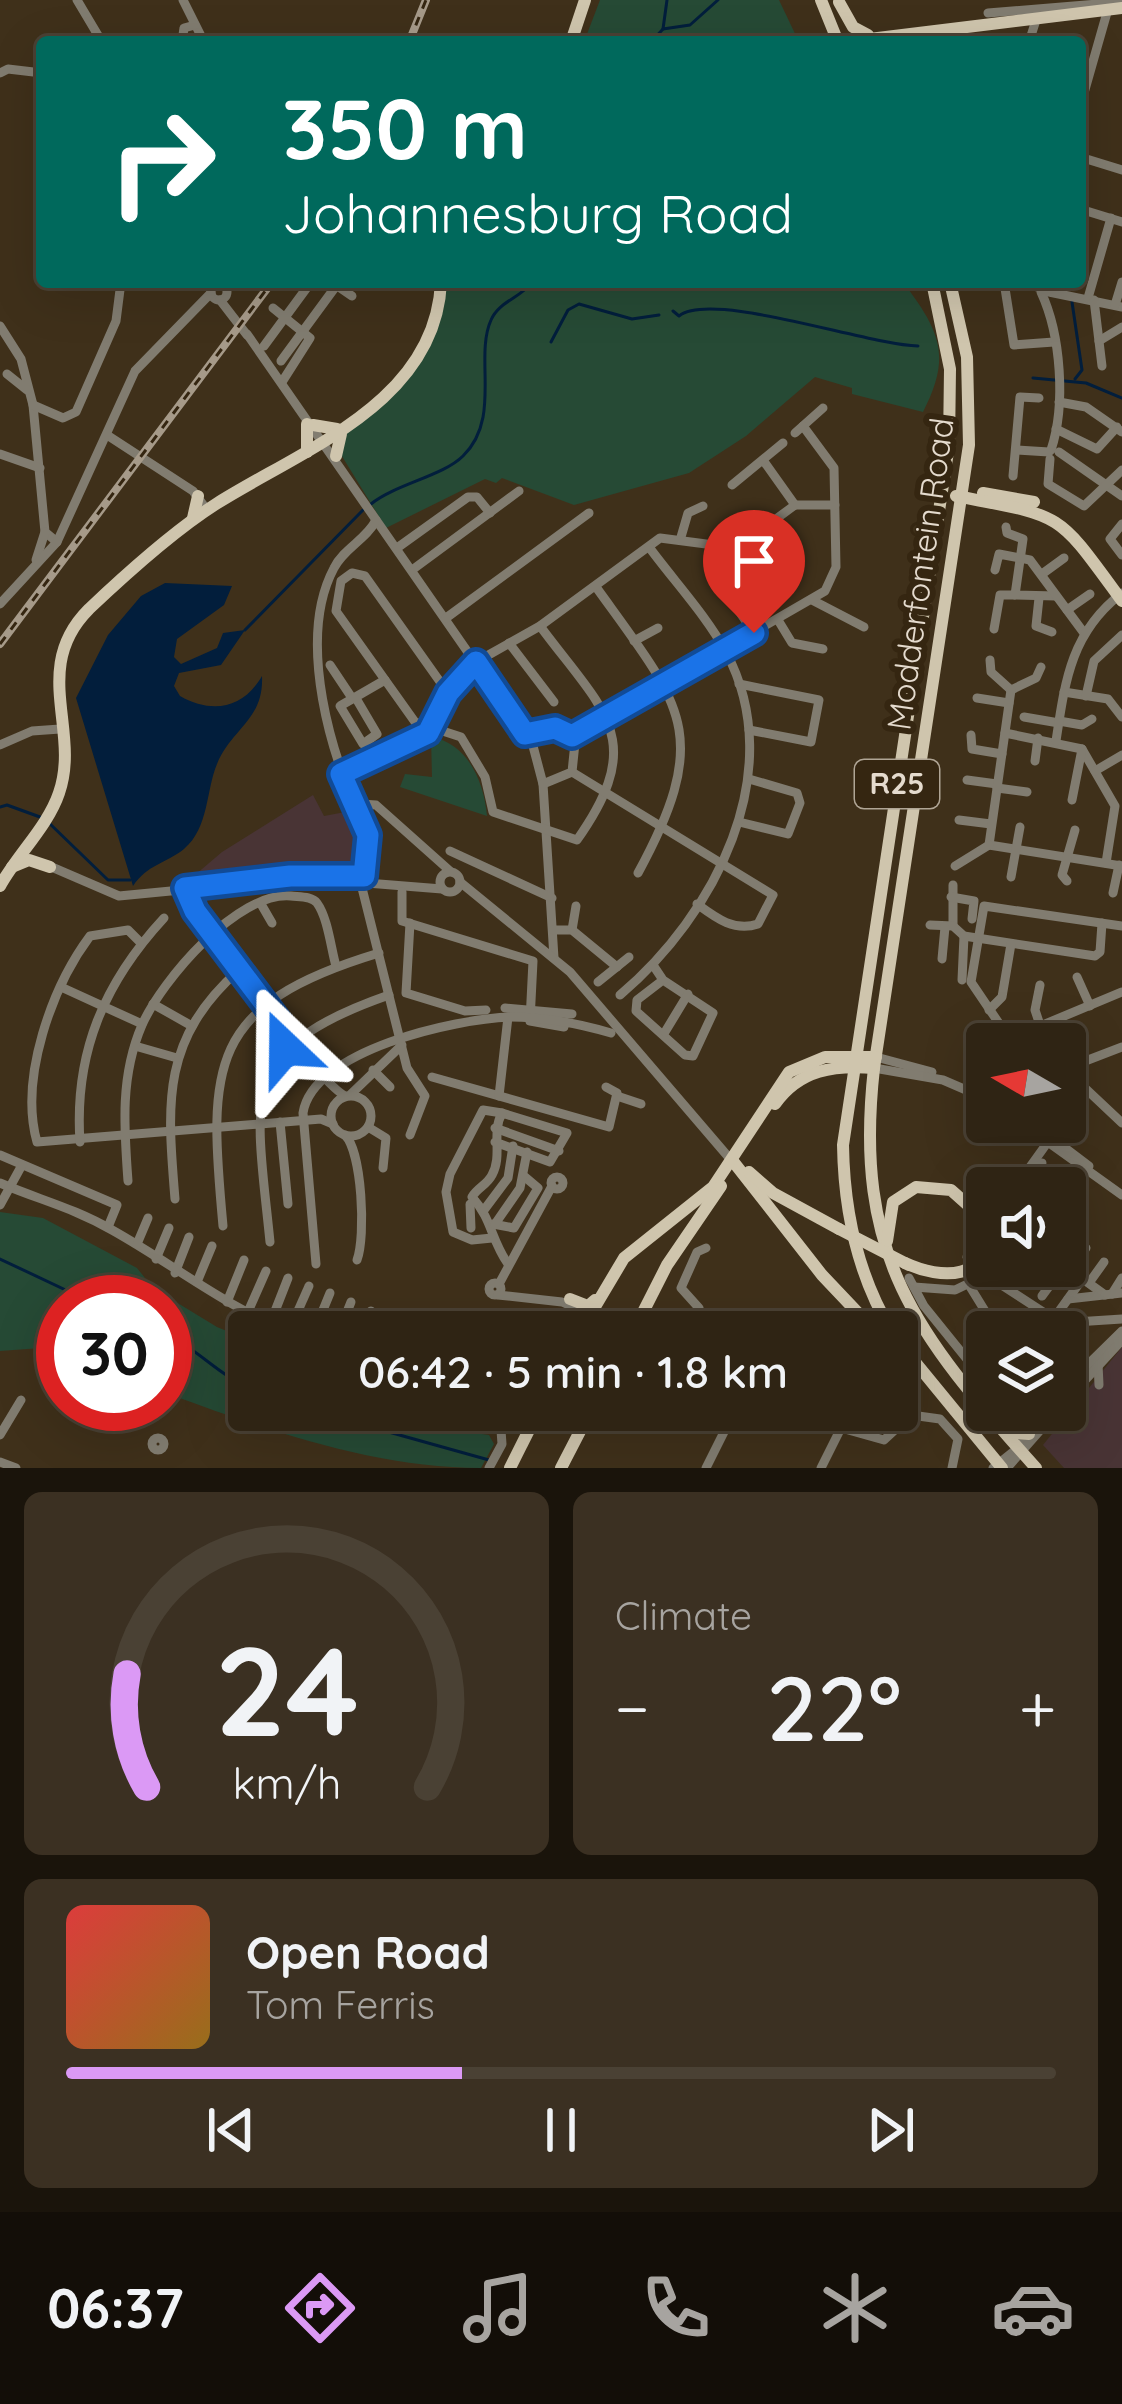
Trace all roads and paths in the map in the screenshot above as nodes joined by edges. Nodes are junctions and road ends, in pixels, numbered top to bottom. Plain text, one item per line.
1 (183, 0) edge
2 (585, 0) edge
3 (821, 0) edge
4 (986, 0) edge
5 (77, 1) edge
6 (838, 1) edge
7 (1117, 6) edge
8 (1076, 8) junction
9 (1036, 17) junction
10 (988, 18) junction
11 (195, 25) junction
12 (965, 26) junction
13 (97, 36) edge
14 (183, 36) edge
15 (201, 36) edge
16 (573, 36) edge
17 (843, 36) edge
18 (846, 36) edge
19 (880, 36) edge
20 (901, 36) edge
21 (963, 36) edge
22 (1031, 36) edge
23 (36, 72) edge
24 (0, 74) edge
25 (1086, 91) edge
26 (1086, 160) edge
27 (1122, 170) edge
28 (1086, 211) edge
29 (1117, 220) edge
30 (1122, 282) edge
31 (121, 288) edge
32 (307, 288) edge
33 (333, 288) edge
34 (342, 288) edge
35 (440, 288) edge
36 (933, 288) edge
37 (951, 288) edge
38 (1005, 288) edge
39 (220, 289) edge
40 (1045, 289) edge
41 (352, 296) dead end
42 (1091, 299) junction
43 (1118, 306) edge
44 (273, 308) dead end
45 (285, 318) junction
46 (0, 326) edge
47 (1122, 327) edge
48 (302, 332) junction
49 (247, 334) junction
50 (1099, 340) junction
51 (1054, 341) junction
52 (264, 346) dead end
53 (1102, 366) dead end
54 (24, 368) junction
55 (282, 372) junction
56 (6, 375) edge
57 (1039, 398) dead end
58 (31, 400) junction
59 (1059, 402) junction
60 (823, 408) dead end
61 (53, 414) junction
62 (34, 421) junction
63 (310, 425) junction
64 (1120, 429) edge
65 (340, 431) junction
66 (107, 435) junction
67 (783, 443) dead end
68 (969, 445) junction
69 (327, 448) junction
70 (1017, 449) junction
71 (306, 453) junction
72 (1053, 453) junction
73 (0, 454) edge
74 (763, 460) junction
75 (40, 468) junction
76 (1122, 470) edge
77 (1012, 476) dead end
78 (1110, 483) junction
79 (732, 485) dead end
80 (943, 489) junction
81 (519, 491) dead end
82 (962, 494) junction
83 (1122, 496) edge
84 (985, 497) junction
85 (206, 502) junction
86 (796, 505) junction
87 (835, 505) junction
88 (703, 506) dead end
89 (370, 510) junction
90 (490, 513) junction
91 (589, 513) dead end
92 (69, 517) junction
93 (1122, 524) edge
94 (767, 526) junction
95 (1006, 527) dead end
96 (50, 533) junction
97 (682, 538) junction
98 (650, 547) junction
99 (398, 548) junction
100 (788, 556) dead end
101 (1122, 556) edge
102 (1020, 557) junction
103 (1064, 558) dead end
104 (412, 570) junction
105 (995, 570) dead end
106 (951, 571) junction
107 (1042, 574) junction
108 (596, 587) junction
109 (723, 588) dead end
110 (1090, 594) dead end
111 (1015, 595) junction
112 (1056, 596) junction
113 (1121, 596) edge
114 (1039, 598) junction
115 (812, 600) junction
116 (0, 603) edge
117 (1067, 610) junction
118 (446, 618) junction
119 (778, 620) junction
120 (540, 626) junction
121 (864, 627) dead end
122 (658, 628) dead end
123 (994, 629) dead end
124 (1086, 629) junction
125 (1052, 632) dead end
126 (754, 633) junction
127 (1122, 635) edge
128 (634, 640) junction
129 (509, 643) junction
130 (823, 649) dead end
131 (725, 650) junction
132 (990, 660) dead end
133 (476, 662) junction
134 (329, 665) dead end
135 (1040, 667) dead end
136 (385, 680) junction
137 (666, 684) junction
138 (740, 684) junction
139 (1122, 688) edge
140 (1011, 690) junction
141 (1064, 692) junction
142 (448, 693) junction
143 (1086, 696) junction
144 (977, 698) dead end
145 (355, 699) junction
146 (1108, 699) junction
147 (554, 703) dead end
148 (1009, 703) junction
149 (607, 717) junction
150 (1024, 717) dead end
151 (1122, 717) edge
152 (1093, 719) dead end
153 (1059, 722) junction
154 (60, 728) junction
155 (433, 728) junction
156 (749, 730) junction
157 (1005, 733) junction
158 (525, 734) junction
159 (971, 735) dead end
160 (572, 736) junction
161 (1038, 738) junction
162 (1056, 741) junction
163 (0, 745) edge
164 (1082, 749) junction
165 (1002, 754) junction
166 (1122, 755) edge
167 (1035, 761) dead end
168 (1095, 771) junction
169 (343, 772) junction
170 (572, 772) junction
171 (749, 779) junction
172 (967, 780) dead end
173 (543, 784) junction
174 (997, 786) junction
175 (605, 791) junction
176 (1027, 793) dead end
177 (1117, 796) edge
178 (1072, 800) dead end
179 (361, 804) junction
180 (959, 820) dead end
181 (740, 821) junction
182 (992, 824) junction
183 (664, 825) junction
184 (365, 826) junction
185 (1020, 827) dead end
186 (547, 829) junction
187 (1075, 830) dead end
188 (36, 831) junction
189 (1116, 838) edge
190 (989, 845) junction
191 (1016, 849) junction
192 (22, 850) junction
193 (450, 851) dead end
194 (367, 856) junction
195 (1064, 857) junction
196 (722, 861) junction
197 (45, 864) junction
198 (1116, 865) edge
199 (955, 866) dead end
200 (10, 868) junction
201 (638, 873) dead end
202 (443, 875) junction
203 (1011, 877) dead end
204 (379, 878) junction
205 (363, 881) junction
206 (1067, 881) dead end
207 (418, 883) junction
208 (0, 886) edge
209 (458, 886) junction
210 (188, 889) junction
211 (402, 892) dead end
212 (1113, 893) dead end
213 (553, 898) junction
214 (261, 904) junction
215 (697, 904) junction
216 (576, 907) dead end
217 (164, 918) dead end
218 (972, 919) dead end
219 (272, 923) dead end
220 (410, 923) junction
221 (1102, 923) junction
222 (930, 925) dead end
223 (949, 926) junction
224 (1122, 926) edge
225 (554, 930) junction
226 (572, 930) junction
227 (601, 935) dead end
228 (217, 936) junction
229 (964, 936) junction
230 (531, 938) junction
231 (978, 938) junction
232 (141, 943) junction
233 (1011, 944) junction
234 (595, 948) junction
235 (380, 953) junction
236 (629, 957) dead end
237 (554, 958) junction
238 (653, 965) junction
239 (336, 966) junction
240 (617, 967) junction
241 (964, 967) junction
242 (240, 969) junction
243 (1077, 977) dead end
244 (663, 980) junction
245 (962, 980) dead end
246 (598, 982) dead end
247 (1040, 985) dead end
248 (61, 987) junction
249 (688, 994) junction
250 (1122, 994) edge
251 (389, 995) junction
252 (620, 995) dead end
253 (153, 1004) junction
254 (442, 1004) junction
255 (267, 1005) junction
256 (101, 1006) junction
257 (1090, 1006) junction
258 (486, 1010) dead end
259 (989, 1010) junction
260 (507, 1013) junction
261 (530, 1014) junction
262 (572, 1014) dead end
263 (998, 1023) edge
264 (1039, 1023) edge
265 (1045, 1023) edge
266 (142, 1024) junction
267 (192, 1026) junction
268 (564, 1027) dead end
269 (448, 1028) junction
270 (665, 1032) junction
271 (611, 1033) dead end
272 (293, 1041) junction
273 (401, 1043) junction
274 (134, 1046) junction
275 (1122, 1047) edge
276 (177, 1058) junction
277 (852, 1060) junction
278 (875, 1062) junction
279 (374, 1070) junction
280 (432, 1077) dead end
281 (322, 1078) junction
282 (363, 1084) junction
283 (390, 1087) dead end
284 (606, 1087) dead end
285 (966, 1088) edge
286 (675, 1093) junction
287 (347, 1096) junction
288 (499, 1096) junction
289 (617, 1096) junction
290 (367, 1103) junction
291 (641, 1104) dead end
292 (331, 1110) junction
293 (502, 1113) junction
294 (303, 1121) junction
295 (280, 1122) junction
296 (1122, 1123) edge
297 (258, 1125) junction
298 (495, 1128) junction
299 (214, 1129) junction
300 (366, 1129) junction
301 (170, 1133) junction
302 (345, 1135) junction
303 (410, 1135) dead end
304 (125, 1138) junction
305 (80, 1142) junction
306 (495, 1142) junction
307 (743, 1142) junction
308 (722, 1143) junction
309 (1055, 1143) edge
310 (354, 1146) junction
311 (513, 1147) junction
312 (559, 1151) junction
313 (527, 1152) junction
314 (0, 1155) edge
315 (735, 1161) junction
316 (22, 1165) junction
317 (383, 1168) dead end
318 (525, 1177) junction
319 (727, 1179) junction
320 (746, 1179) junction
321 (128, 1181) dead end
322 (66, 1183) junction
323 (0, 1184) edge
324 (552, 1186) dead end
325 (13, 1189) junction
326 (1122, 1193) edge
327 (175, 1199) dead end
328 (59, 1200) junction
329 (288, 1204) dead end
330 (0, 1205) edge
331 (479, 1206) junction
332 (966, 1207) edge
333 (148, 1218) dead end
334 (223, 1226) dead end
335 (108, 1227) junction
336 (169, 1228) dead end
337 (471, 1228) dead end
338 (493, 1229) junction
339 (190, 1237) dead end
340 (270, 1242) dead end
341 (137, 1244) junction
342 (212, 1246) dead end
343 (706, 1248) dead end
344 (156, 1258) junction
345 (244, 1260) dead end
346 (357, 1260) dead end
347 (510, 1261) junction
348 (1104, 1262) dead end
349 (316, 1264) dead end
350 (266, 1270) dead end
351 (966, 1270) edge
352 (176, 1273) junction
353 (288, 1278) dead end
354 (1122, 1278) edge
355 (906, 1281) junction
356 (1086, 1281) joint
357 (197, 1282) junction
358 (966, 1285) edge
359 (309, 1286) dead end
360 (1009, 1287) edge
361 (1050, 1287) edge
362 (1080, 1287) edge
363 (330, 1293) dead end
364 (601, 1294) junction
365 (1113, 1294) edge
366 (1042, 1297) dead end
367 (1068, 1299) junction
368 (568, 1301) junction
369 (227, 1302) junction
370 (351, 1302) dead end
371 (240, 1311) edge
372 (243, 1311) edge
373 (275, 1311) edge
374 (299, 1311) edge
375 (323, 1311) edge
376 (347, 1311) edge
377 (577, 1311) edge
378 (588, 1311) edge
379 (595, 1311) edge
380 (642, 1311) edge
381 (697, 1311) edge
382 (858, 1311) edge
383 (882, 1311) edge
384 (1043, 1311) edge
385 (1063, 1311) edge
386 (1122, 1319) edge
387 (1086, 1321) edge
388 (1122, 1331) edge
389 (1122, 1340) edge
390 (966, 1357) edge
391 (1100, 1359) junction
392 (1086, 1368) edge
393 (1086, 1371) edge
394 (918, 1372) edge
395 (1099, 1384) dead end
396 (966, 1385) edge
397 (21, 1400) dead end
398 (918, 1416) edge
399 (501, 1431) edge
400 (528, 1431) edge
401 (580, 1431) edge
402 (724, 1431) edge
403 (840, 1431) edge
404 (849, 1431) edge
405 (894, 1431) edge
406 (1004, 1431) joint
407 (1030, 1431) edge
408 (1039, 1431) edge
409 (1028, 1434) junction
410 (0, 1436) edge
411 (157, 1450) dead end
412 (1020, 1451) junction
413 (0, 1462) edge
414 (1000, 1467) edge
415 (16, 1468) edge
416 (154, 1468) edge
417 (489, 1468) edge
418 (510, 1468) edge
419 (561, 1468) edge
420 (706, 1468) edge
421 (821, 1468) edge
422 (952, 1468) edge
423 (1036, 1468) edge

1 - 11 street
2 - 16 main road
3 - 17 main road
4 - 10 street
5 - 13 street
6 - 18 main road
6 - 19 main road
7 - 8 main road
7 - 25 street
8 - 9 main road
8 - 10 street
9 - 10 main road
9 - 22 street
10 - 12 main road
11 - 14 street
11 - 15 street
12 - 20 main road
12 - 21 street
23 - 24 street
26 - 27 street
28 - 29 street
29 - 42 street
30 - 43 street
31 - 61 street
32 - 45 street
33 - 48 street
34 - 41 street
35 - 65 main road
36 - 80 main road, Modderfontein Road / R25
37 - 68 main road, Modderfontein Road / R25
38 - 51 street
39 - 49 street
39 - 66 street
40 - 42 street
40 - 51 street
42 - 43 street
42 - 50 street
44 - 45 street
45 - 48 street
45 - 52 street
46 - 54 street
47 - 50 street
48 - 55 street
49 - 55 street
49 - 63 street
50 - 53 street
51 - 59 street
54 - 56 street
54 - 58 street
55 - 63 street
56 - 58 street
57 - 70 street
58 - 61 street
58 - 62 street
59 - 64 street
59 - 72 street
60 - 87 street
61 - 62 street
62 - 75 street
63 - 65 main road
63 - 69 street
63 - 71 main road
64 - 72 street
65 - 69 main road
65 - 69 main road
66 - 85 street
66 - 92 street
67 - 74 street
68 - 82 main road, Modderfontein Road / R25
68 - 84 main road
69 - 71 main road
69 - 71 main road
69 - 89 street
70 - 72 street
70 - 77 street
71 - 85 main road
72 - 78 street
72 - 78 street
73 - 75 street
74 - 79 street
74 - 86 street
75 - 96 street
76 - 78 street
78 - 83 street
80 - 82 main road
80 - 277 main road, Modderfontein Road / R25
81 - 90 street
82 - 84 main road
82 - 106 main road, Modderfontein Road / R25
84 - 106 main road
84 - 113 main road
85 - 154 main road
86 - 87 street
86 - 94 street
87 - 115 street
88 - 97 street
89 - 99 street
89 - 169 street
90 - 99 street
90 - 104 street
91 - 118 street
92 - 96 street
92 - 96 street
93 - 101 street
94 - 97 street
94 - 100 street
95 - 102 street
96 - 116 street
96 - 116 street
97 - 98 street
98 - 108 street
98 - 131 street
99 - 104 street
102 - 105 street
102 - 107 street
102 - 111 street
103 - 107 street
104 - 118 street
106 - 278 main road, Modderfontein Road / R25
107 - 112 street
108 - 120 street
108 - 128 street
109 - 126 street
110 - 117 street
111 - 114 street
111 - 123 street
112 - 114 street
112 - 117 street
113 - 124 street
114 - 125 street
115 - 119 street
115 - 121 street
117 - 124 street
118 - 133 street
119 - 126 street
119 - 130 street
120 - 129 street
120 - 149 street
122 - 128 street
124 - 141 street
126 - 131 street
127 - 143 street
128 - 137 street
129 - 133 street
129 - 147 street
131 - 137 street
131 - 138 street
132 - 140 street
133 - 142 street
133 - 158 street
134 - 145 street
135 - 140 street
136 - 142 street
136 - 145 street
136 - 155 street
137 - 149 street
137 - 183 street
138 - 156 street
138 - 156 street
139 - 146 street
140 - 148 street
141 - 143 street
141 - 153 street
142 - 155 street
143 - 146 street
144 - 148 street
145 - 145 street
146 - 151 street
148 - 157 street
149 - 160 street
149 - 175 street
150 - 153 street
152 - 153 street
153 - 162 street
154 - 163 street
154 - 188 main road
155 - 169 street
155 - 186 street
156 - 171 street
157 - 161 street
157 - 165 street
158 - 160 street
158 - 173 street
159 - 165 street
160 - 170 street
161 - 162 street
161 - 167 street
162 - 164 street
164 - 168 street
164 - 178 street
165 - 174 street
166 - 168 street
168 - 177 street
169 - 179 street
169 - 184 street
170 - 173 street
170 - 175 street
171 - 181 street
171 - 181 street
172 - 174 street
173 - 186 street
174 - 176 street
174 - 182 street
175 - 183 street
175 - 186 street
177 - 189 street
179 - 184 street
179 - 202 street
180 - 182 street
181 - 196 street
182 - 190 street
183 - 196 street
183 - 201 street
184 - 194 street
185 - 191 street
186 - 213 street
187 - 195 street
188 - 192 main road
188 - 197 main road
189 - 198 street
190 - 191 street
190 - 199 street
191 - 195 street
191 - 203 street
192 - 197 street
192 - 200 main road
193 - 213 street
194 - 204 street
194 - 205 street
195 - 198 street
195 - 206 street
196 - 215 street
196 - 215 street
197 - 200 main road
197 - 210 street
198 - 212 street
200 - 208 main road
202 - 207 street
202 - 209 street
202 - 209 street
204 - 205 street
204 - 207 street
205 - 207 street
205 - 210 street
205 - 235 street
209 - 230 street
209 - 230 street
210 - 228 street
211 - 220 street
213 - 225 street
214 - 219 street
214 - 228 street
214 - 239 street
215 - 238 street
216 - 226 street
217 - 232 street
218 - 223 street
220 - 254 street
220 - 261 street
221 - 224 street
221 - 231 street
221 - 233 street
222 - 223 street
223 - 229 street
223 - 241 street
225 - 226 street
225 - 237 street
226 - 234 street
227 - 234 street
228 - 242 street
228 - 253 street
229 - 231 street
229 - 241 street
230 - 237 street
231 - 233 street
231 - 259 street
232 - 248 street
232 - 256 street
233 - 259 street
234 - 240 street
235 - 239 street
235 - 251 street
236 - 240 street
237 - 286 street
238 - 244 street
238 - 252 street
239 - 255 street
240 - 246 street
241 - 245 street
242 - 255 street
242 - 267 street
243 - 257 street
244 - 249 street
244 - 270 street
247 - 264 street
248 - 256 street
248 - 305 street
249 - 270 street
249 - 270 street
250 - 257 street
251 - 272 street
251 - 273 street
253 - 266 street
253 - 267 street
254 - 258 street
254 - 269 street
255 - 272 street
255 - 299 street
256 - 266 street
256 - 305 street
257 - 265 street
259 - 263 street
260 - 261 street
260 - 269 street
260 - 288 street
261 - 262 street
261 - 268 street
261 - 271 street
266 - 274 street
267 - 276 street
269 - 273 street
272 - 281 street
272 - 297 street
273 - 279 street
273 - 281 street
273 - 303 street
274 - 276 street
274 - 304 street
275 - 296 street
276 - 301 street
277 - 278 main road
277 - 307 main road
277 - 315 main road
277 - 383 main road, Modderfontein Road / R25
278 - 285 street
278 - 355 main road, Modderfontein Road / R25
279 - 282 street
279 - 283 street
280 - 288 street
281 - 292 street
281 - 294 street
282 - 287 street
282 - 290 street
284 - 289 street
286 - 308 street
286 - 315 street
287 - 290 street
287 - 292 street
288 - 289 street
289 - 291 street
290 - 300 street
292 - 294 street
292 - 302 street
293 - 298 street
293 - 312 street
293 - 338 street
294 - 295 street
294 - 349 street
295 - 297 street
295 - 329 street
297 - 299 street
297 - 340 street
298 - 306 street
298 - 312 street
299 - 301 street
299 - 334 street
300 - 302 street
300 - 310 street
300 - 317 street
301 - 304 street
301 - 327 street
302 - 310 street
304 - 305 street
304 - 321 street
306 - 311 street
306 - 331 street
307 - 308 main road
307 - 315 main road
308 - 315 street
309 - 326 street
310 - 346 street
311 - 313 street
311 - 331 street
312 - 313 street
313 - 318 street
314 - 316 street
315 - 319 main road
315 - 320 main road
315 - 351 main road, bridge
315 - 364 main road
316 - 322 street
316 - 325 street
318 - 338 street
318 - 338 street
319 - 320 main road
319 - 380 main road
320 - 382 main road
322 - 328 street
322 - 335 street
323 - 325 street
324 - 347 street
325 - 328 street
325 - 330 street
328 - 335 street
331 - 337 street
331 - 338 street
332 - 355 main road
333 - 341 street
335 - 341 street
336 - 344 street
338 - 347 street
339 - 352 street
341 - 344 street
342 - 357 street
343 - 381 street
344 - 352 street
345 - 369 street
347 - 368 street
348 - 356 street
350 - 372 street
352 - 357 street
353 - 373 street
354 - 365 street
355 - 358 street
355 - 390 street
355 - 396 main road, Modderfontein Road / R25
356 - 365 street
357 - 369 street
359 - 374 street
360 - 384 street
361 - 366 street
362 - 367 street
363 - 375 street
364 - 368 main road
364 - 379 main road
365 - 367 street
367 - 385 street
368 - 377 main road
368 - 378 street
369 - 371 street
370 - 376 street
386 - 387 street
388 - 392 street
389 - 391 street
391 - 393 street
391 - 395 street
394 - 414 main road
397 - 410 street
398 - 422 street
399 - 417 street
400 - 418 main road
401 - 419 main road
402 - 420 street
403 - 421 street
404 - 405 street
406 - 409 main road
406 - 412 main road, Modderfontein Road / R25
407 - 409 street
408 - 412 street
409 - 412 street
411 - 416 street
412 - 414 street
412 - 423 main road, Modderfontein Road / R25
413 - 415 street

